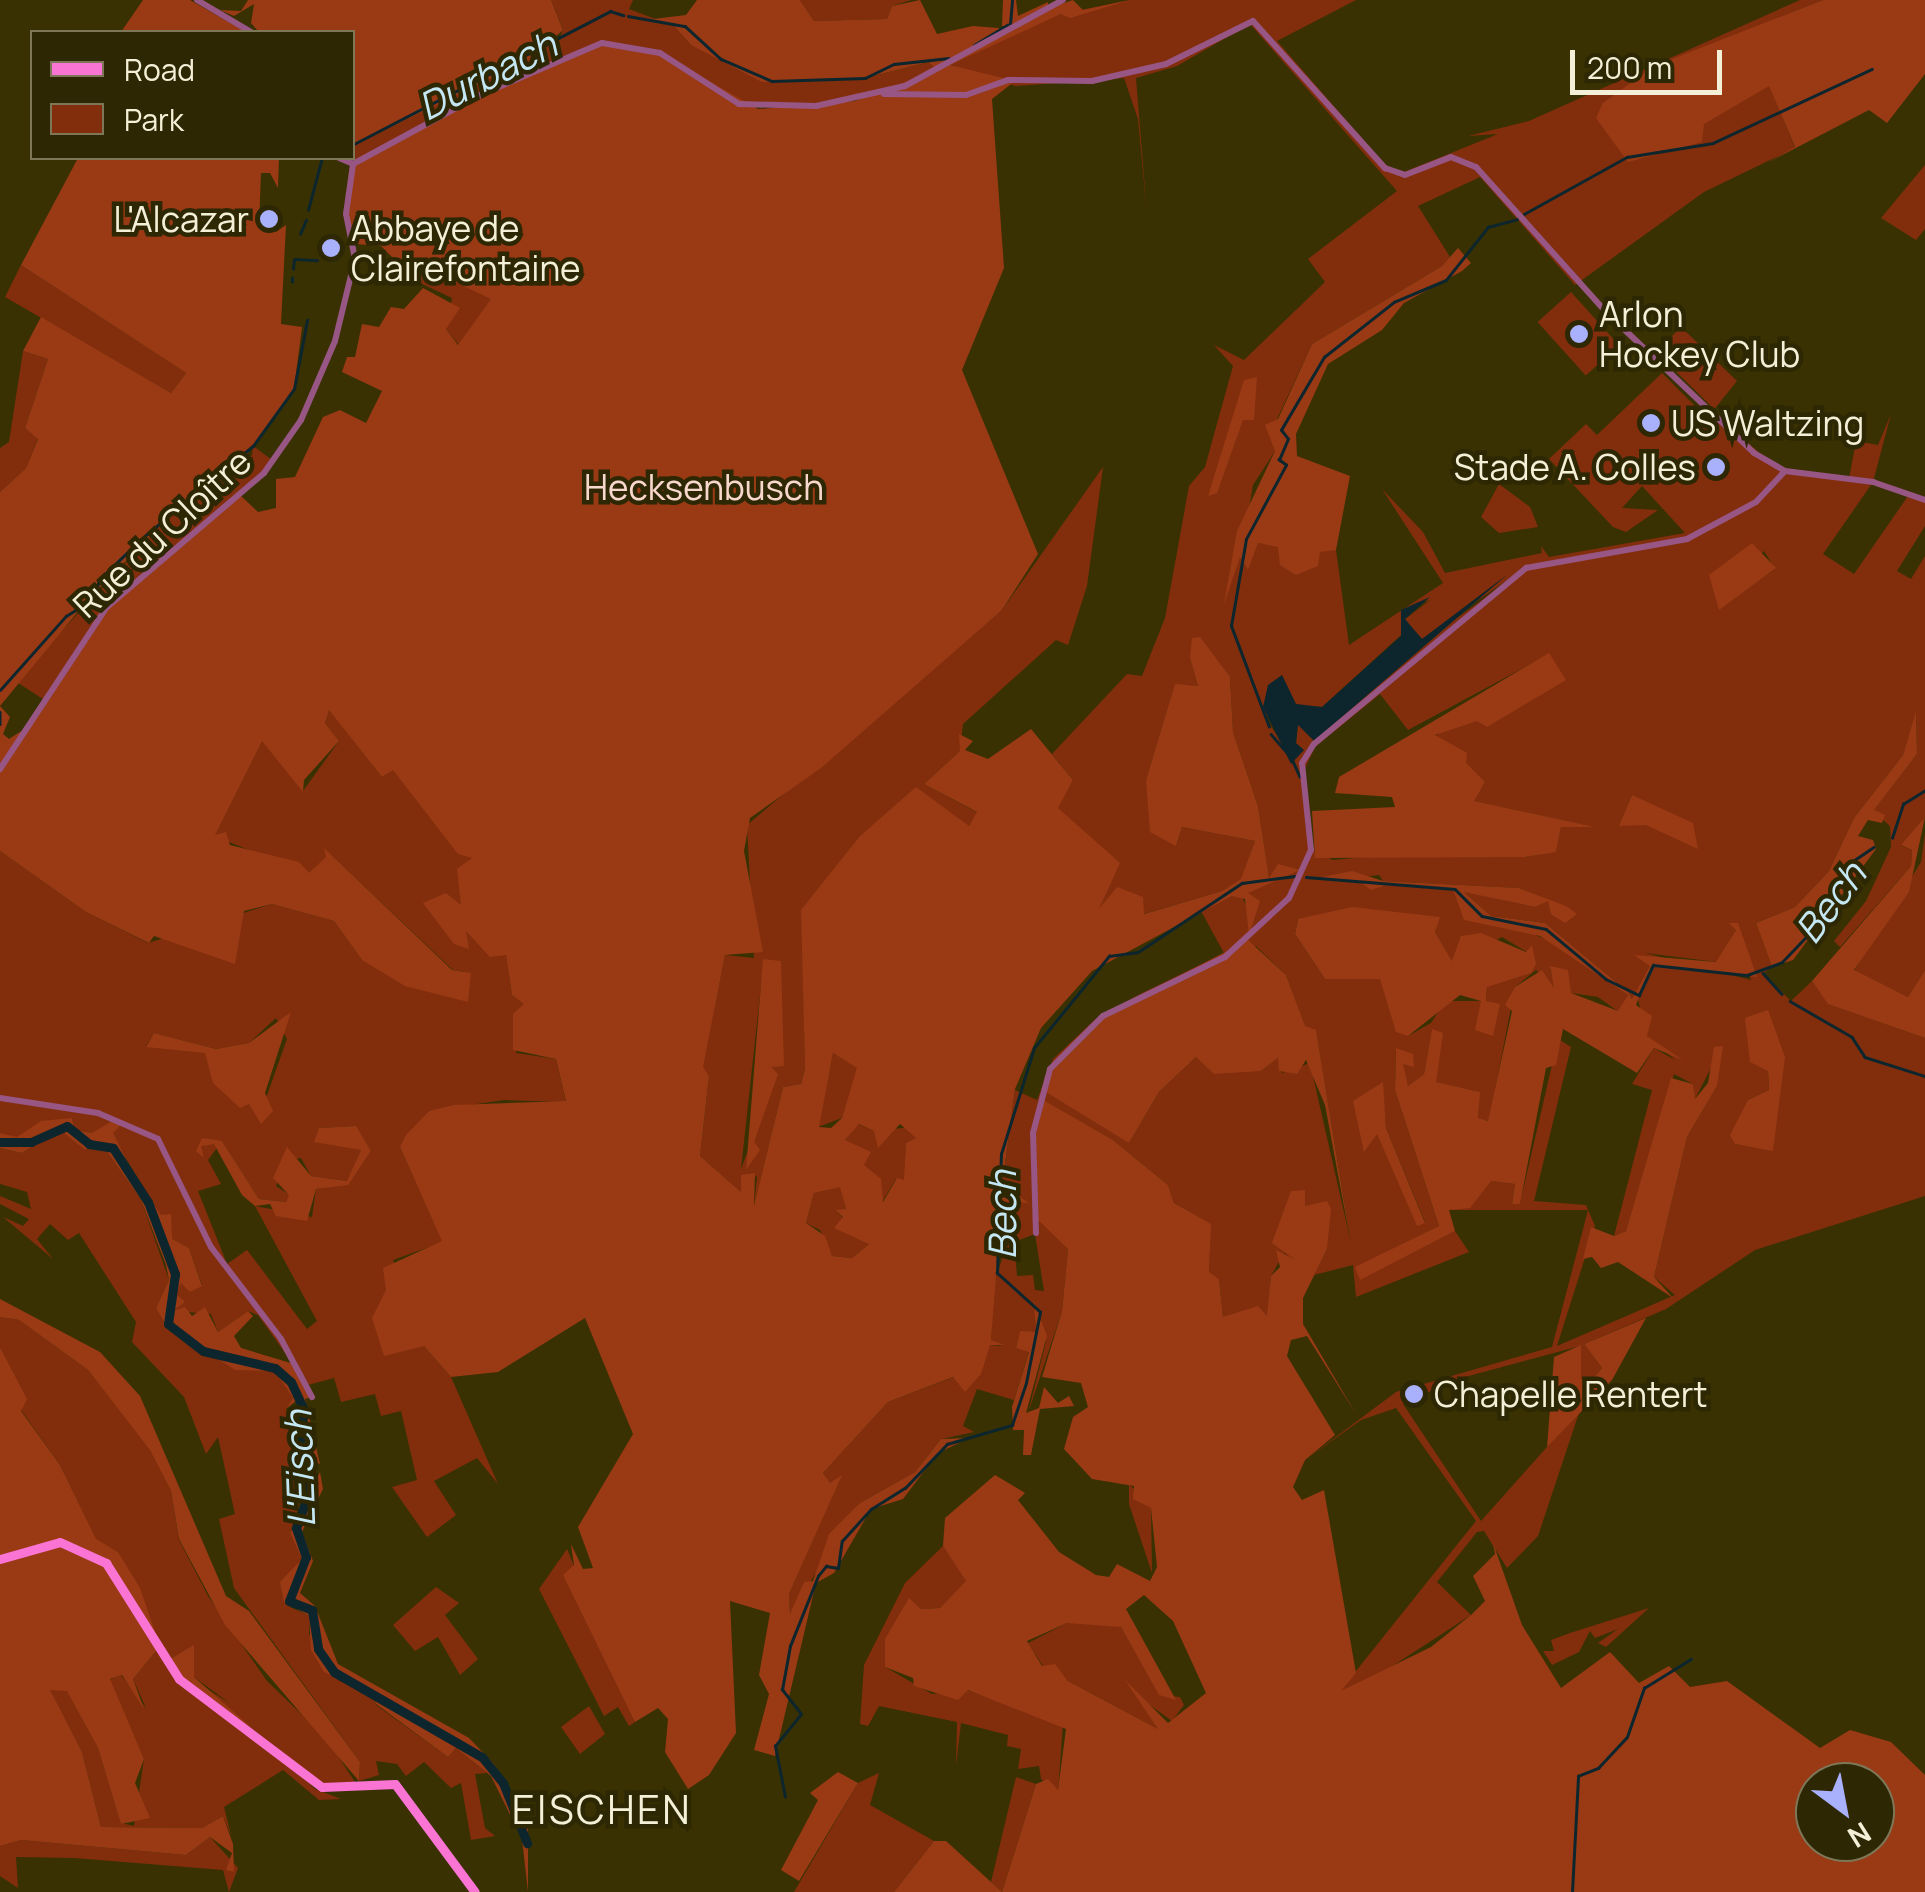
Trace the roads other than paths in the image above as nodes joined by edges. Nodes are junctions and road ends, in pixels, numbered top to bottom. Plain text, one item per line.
1 (197, 0) edge
2 (1063, 0) edge
3 (248, 30) edge
4 (884, 94) junction
5 (344, 160) edge
6 (353, 164) junction
7 (1786, 471) junction
8 (1925, 500) edge
9 (0, 769) edge
10 (0, 1098) edge
11 (1036, 1233) dead end
12 (312, 1397) dead end
13 (0, 1559) edge
14 (475, 1892) edge

1 - 3 street
2 - 4 street
4 - 6 street
4 - 7 street
5 - 6 street
6 - 9 street, Rue du Cloître
7 - 8 street
7 - 11 street
10 - 12 street
13 - 14 main road

